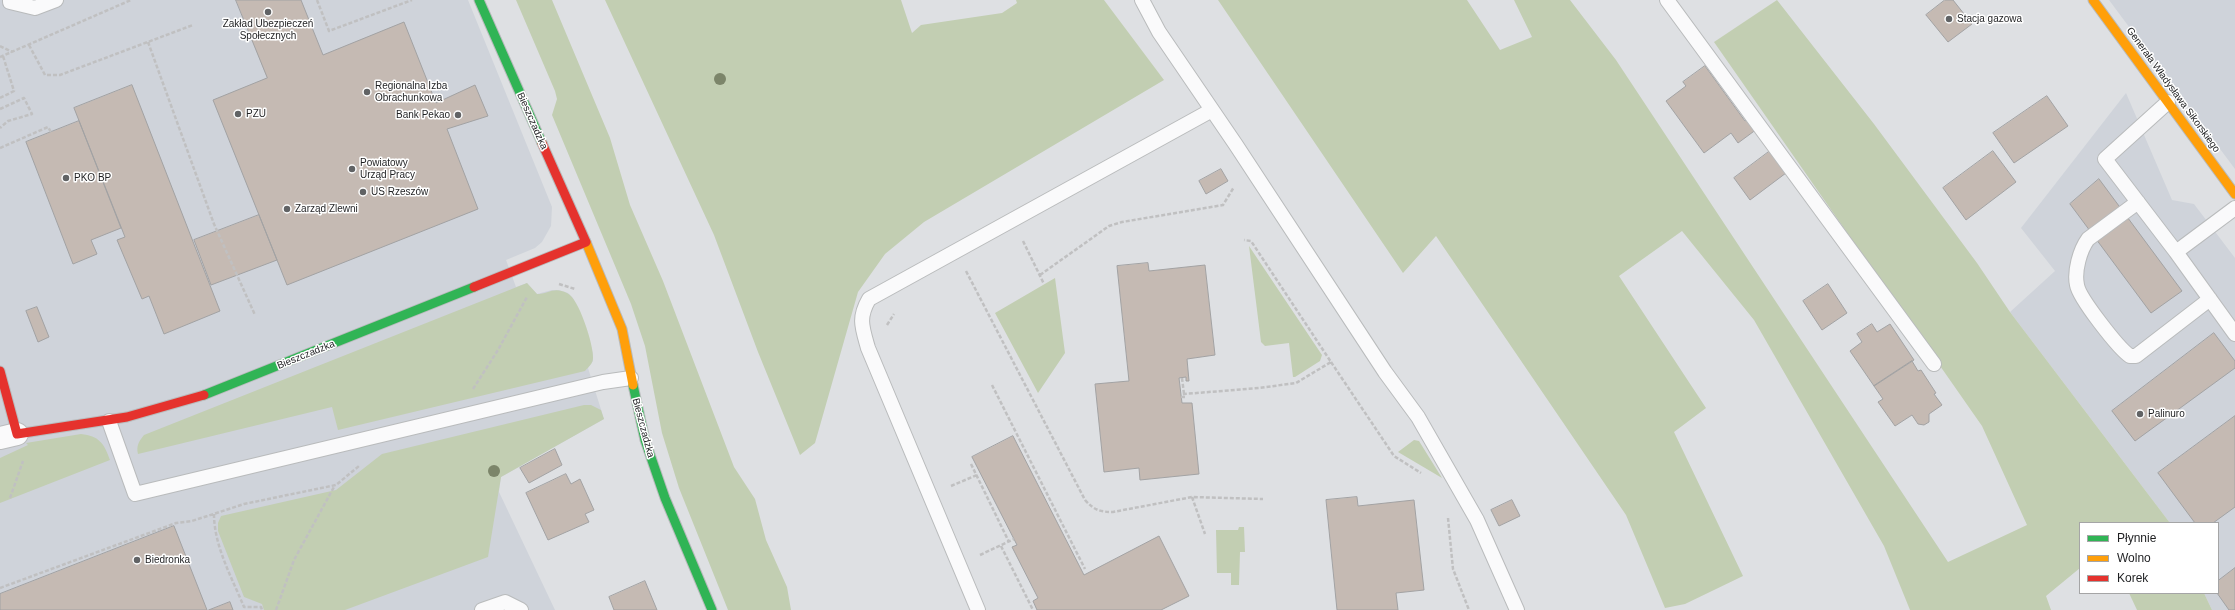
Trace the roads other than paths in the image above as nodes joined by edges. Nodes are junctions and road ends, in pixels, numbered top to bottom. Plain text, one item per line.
1 (10, 0) edge
2 (56, 0) edge
3 (479, 0) edge
4 (1142, 0) edge
5 (1667, 0) edge
6 (2093, 0) edge
7 (2168, 102) junction
8 (1212, 110) junction
9 (2235, 194) edge
10 (2138, 202) junction
11 (2235, 208) edge
12 (586, 242) junction
13 (2176, 252) junction
14 (2210, 299) junction
15 (2235, 334) edge
16 (1934, 364) dead end
17 (0, 371) edge
18 (630, 378) junction
19 (109, 421) junction
20 (8, 436) edge
21 (482, 610) edge
22 (521, 610) edge
23 (712, 610) edge
24 (978, 610) edge
25 (1517, 610) edge

1 - 2 lane
3 - 12 street, Bieszczadzka
4 - 8 lane
5 - 16 lane
6 - 7 street, Generała Władysława Sikorskiego
7 - 9 street, Generała Władysława Sikorskiego
7 - 10 lane
8 - 24 lane
8 - 25 lane
10 - 13 lane
10 - 14 lane
11 - 13 lane
12 - 18 street, Bieszczadzka
12 - 19 street, Bieszczadzka
13 - 14 lane
14 - 15 lane
17 - 20 street, Bieszczadzka
18 - 19 lane
18 - 23 street, Bieszczadzka
19 - 20 street, Bieszczadzka
21 - 22 lane

